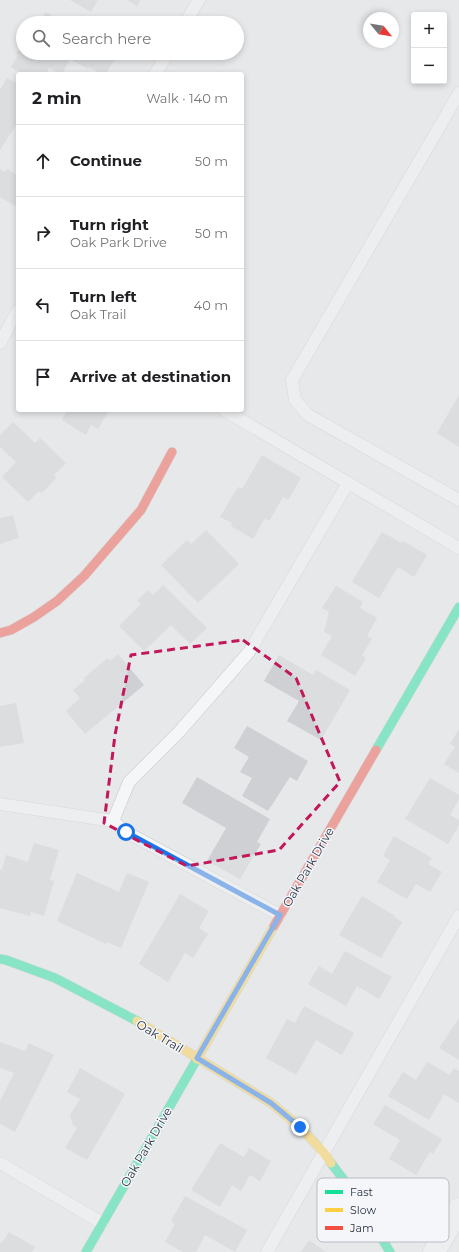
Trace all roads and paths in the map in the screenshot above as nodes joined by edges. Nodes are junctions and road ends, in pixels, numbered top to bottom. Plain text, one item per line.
1 (199, 0) edge
2 (189, 16) edge
3 (164, 60) edge
4 (157, 72) edge
5 (459, 93) edge
6 (16, 314) edge
7 (0, 343) edge
8 (227, 412) edge
9 (172, 452) dead end
10 (348, 482) junction
11 (459, 500) edge
12 (459, 548) edge
13 (459, 607) edge
14 (0, 633) edge
15 (0, 804) edge
16 (114, 821) junction
17 (280, 915) junction
18 (459, 916) edge
19 (0, 959) edge
20 (197, 1058) junction
21 (324, 1153) junction
22 (0, 1164) edge
23 (343, 1178) edge
24 (459, 1208) edge
25 (102, 1223) junction
26 (449, 1226) edge
27 (384, 1242) edge
28 (440, 1242) edge
29 (86, 1252) edge
30 (267, 1252) edge
31 (390, 1252) edge
32 (434, 1252) edge

1 - 2 lane
3 - 4 lane
5 - 11 lane
6 - 7 lane
8 - 10 lane
9 - 14 street
10 - 12 lane
10 - 16 lane
13 - 17 street, Oak Park Drive
15 - 16 lane
16 - 17 lane
17 - 20 street, Oak Park Drive
18 - 21 lane
19 - 20 street, Oak Trail
20 - 21 street, Oak Trail
20 - 25 street, Oak Park Drive
21 - 23 street, Oak Trail
21 - 30 lane
22 - 25 lane
24 - 26 street
25 - 29 street, Oak Park Drive
27 - 31 street, Oak Trail
28 - 32 street

